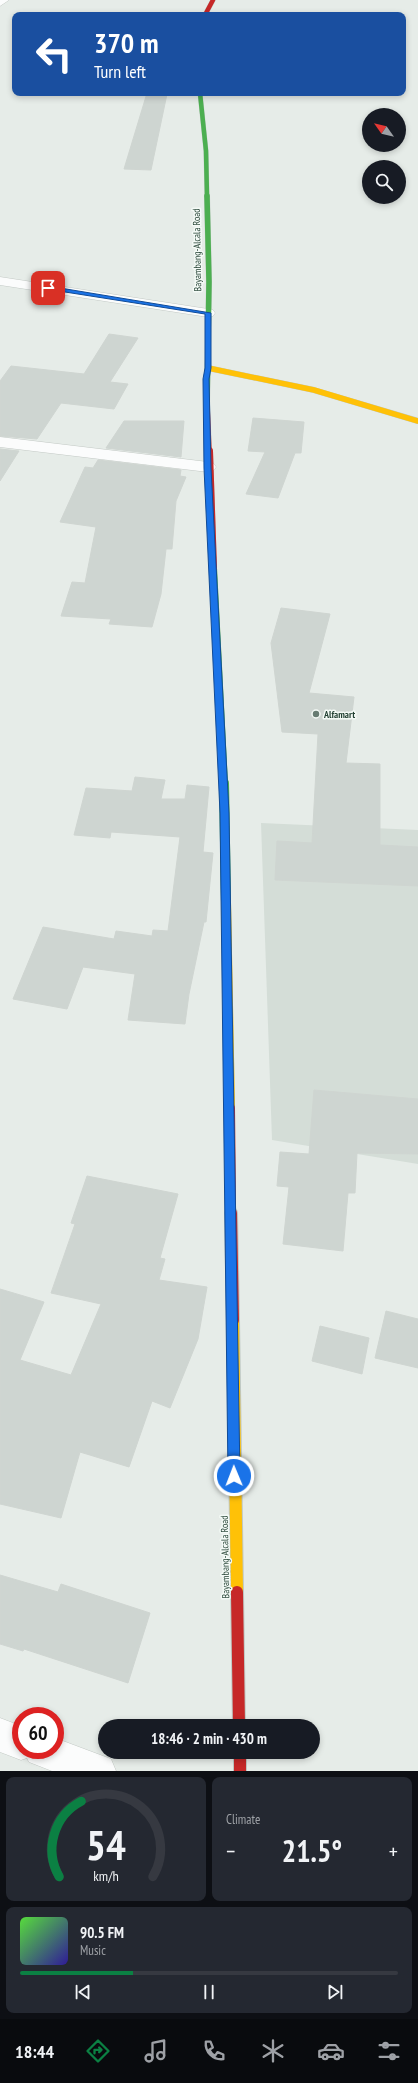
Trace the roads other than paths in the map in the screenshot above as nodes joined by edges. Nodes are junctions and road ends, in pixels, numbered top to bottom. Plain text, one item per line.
1 (4, 0) edge
2 (213, 0) edge
3 (0, 3) edge
4 (207, 12) edge
5 (200, 96) edge
6 (0, 281) edge
7 (208, 313) junction
8 (208, 368) junction
9 (418, 421) edge
10 (0, 442) edge
11 (208, 468) junction
12 (239, 1719) edge
13 (0, 1735) edge
14 (12, 1740) edge
15 (64, 1758) edge
16 (240, 1759) edge
17 (99, 1771) edge
18 (240, 1771) edge

1 - 3 street
2 - 4 main road
5 - 7 main road, Bayambang-Alcala Road
6 - 7 street
7 - 8 main road, Bayambang-Alcala Road
8 - 9 main road
8 - 11 main road, Bayambang-Alcala Road
10 - 11 street
11 - 12 main road, Bayambang-Alcala Road
13 - 14 street
15 - 17 street
16 - 18 main road

